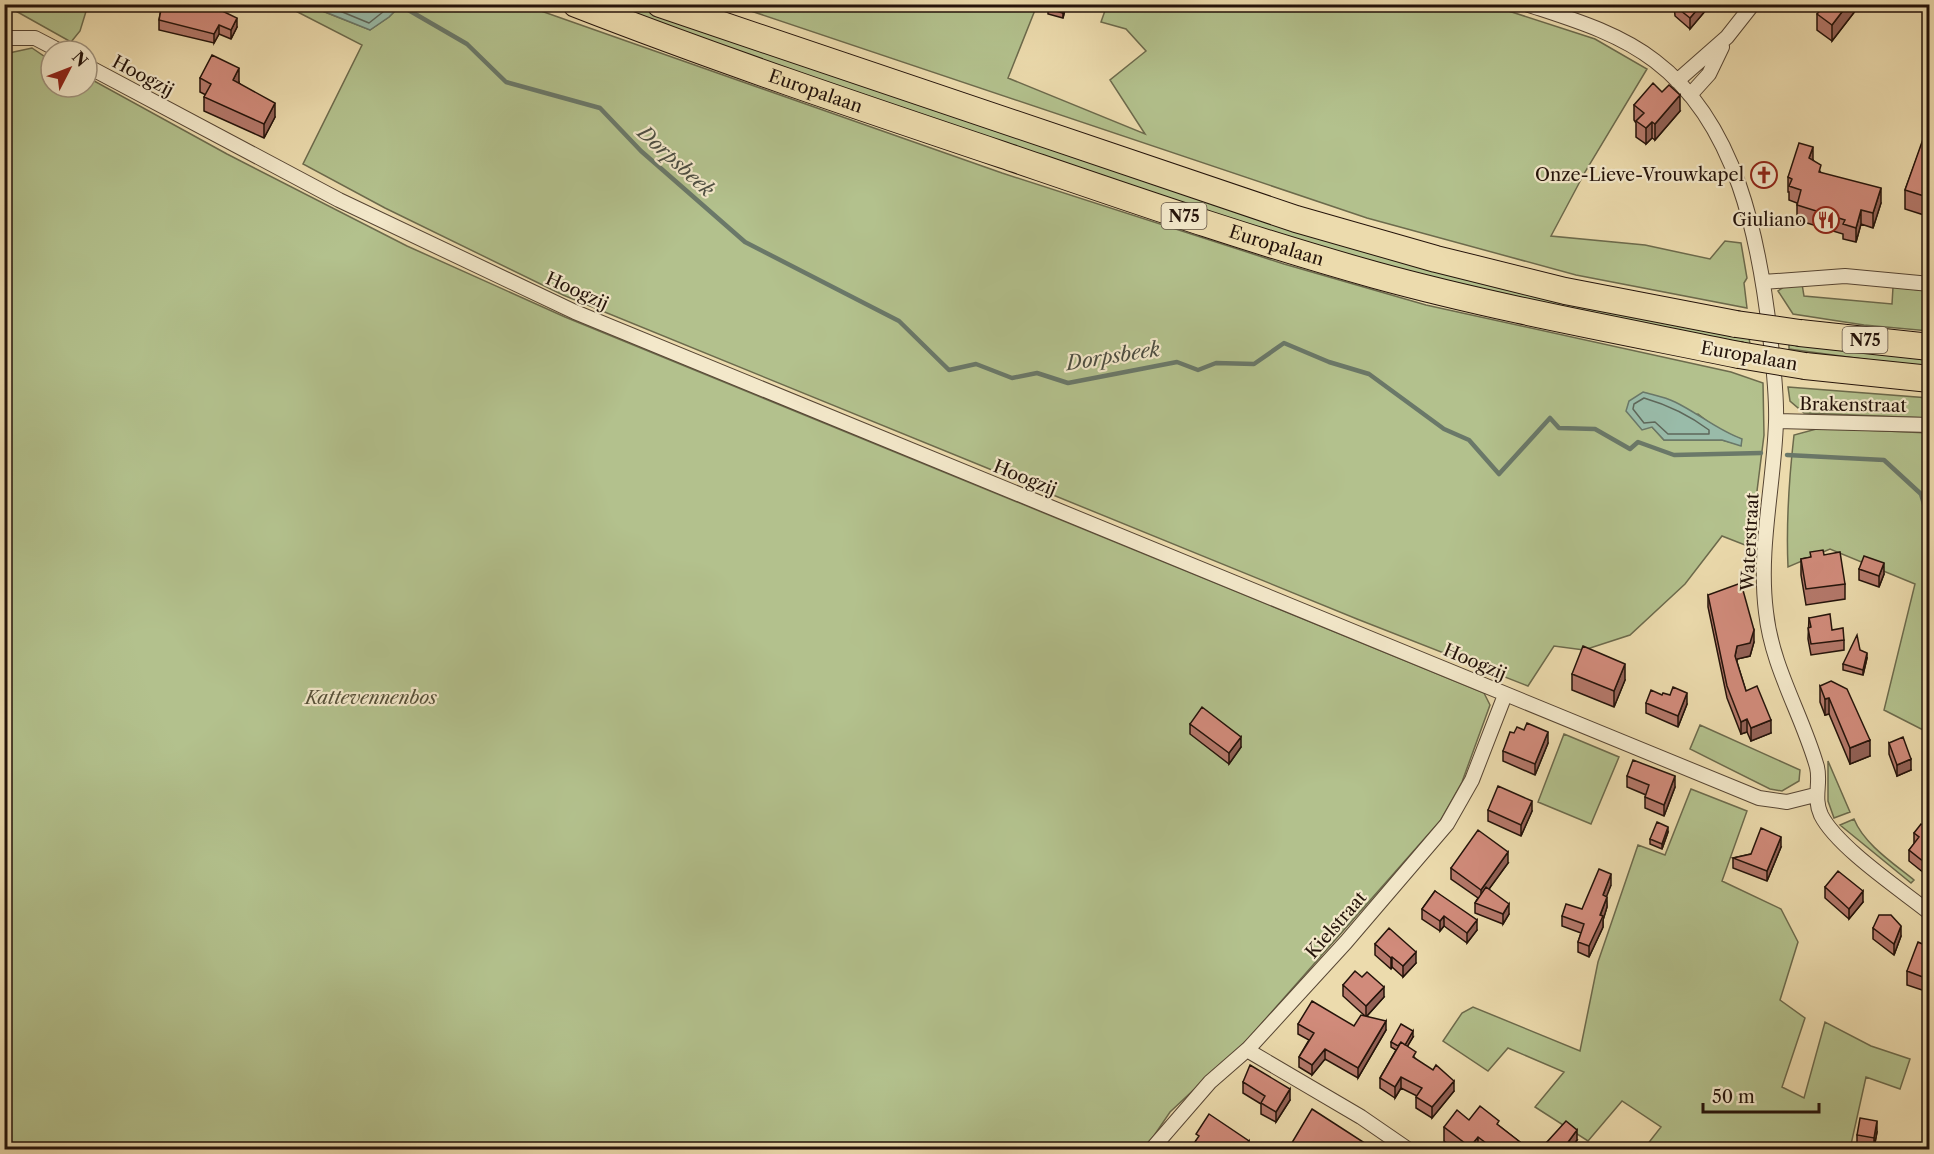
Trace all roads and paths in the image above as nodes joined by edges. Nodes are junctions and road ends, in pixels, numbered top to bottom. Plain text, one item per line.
1 (576, 4) edge
2 (660, 4) edge
3 (1526, 4) edge
4 (1753, 4) edge
5 (1727, 37) junction
6 (4, 38) edge
7 (39, 40) edge
8 (99, 72) edge
9 (1677, 81) junction
10 (1690, 95) junction
11 (1763, 282) junction
12 (1929, 284) edge
13 (1929, 347) edge
14 (1929, 379) edge
15 (1776, 421) junction
16 (1929, 424) edge
17 (1505, 695) junction
18 (1815, 795) junction
19 (1929, 913) edge
20 (1247, 1050) junction
21 (1151, 1149) edge
22 (1409, 1149) edge

1 - 14 highway, Europalaan / N75, bridge
2 - 13 highway, Europalaan / N75, bridge
3 - 9 street, Waterstraat
4 - 5 street
5 - 9 street
5 - 10 street
6 - 7 street
8 - 17 street, Hoogzij
9 - 10 street, Waterstraat
10 - 11 street, Waterstraat
11 - 12 street
11 - 15 street, Waterstraat
15 - 16 street, Brakenstraat
15 - 18 street, Waterstraat
17 - 18 street, Hoogzij
17 - 20 street, Kielstraat
18 - 19 street
20 - 21 street, Kielstraat
20 - 22 street

